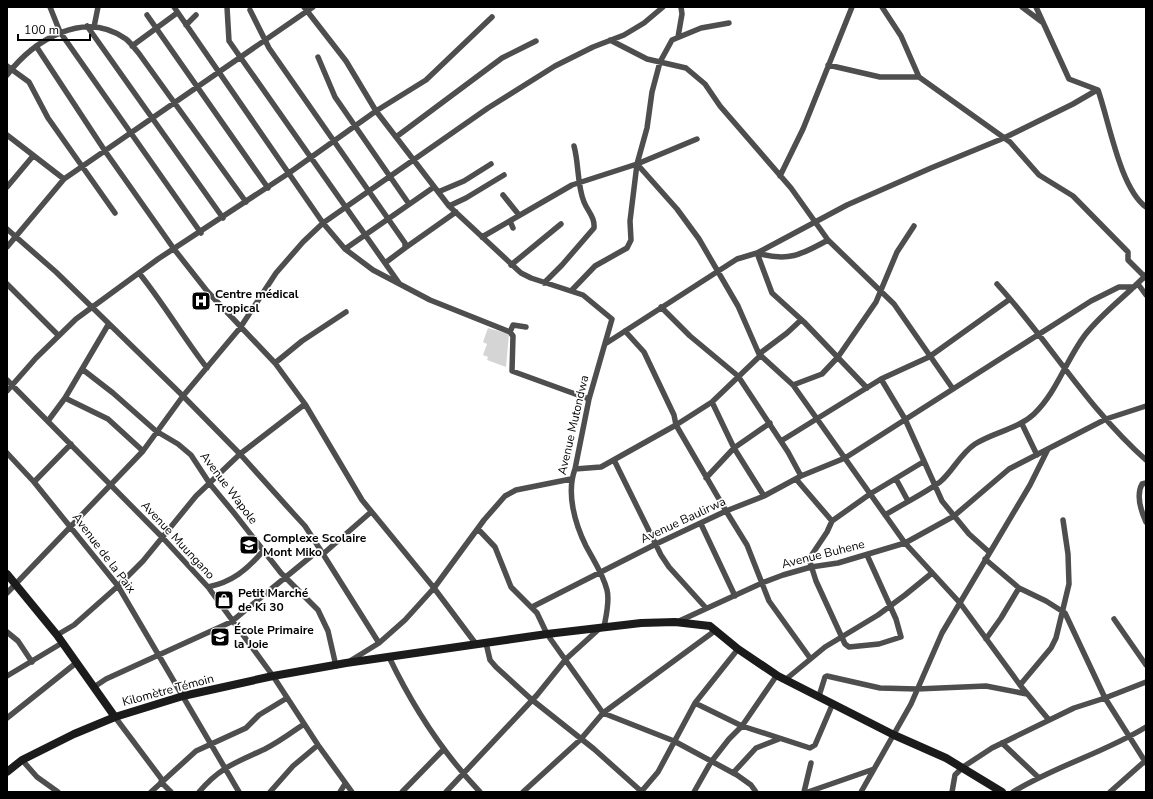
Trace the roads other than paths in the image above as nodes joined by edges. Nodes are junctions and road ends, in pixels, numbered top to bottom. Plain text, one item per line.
1 (50, 7) edge
2 (98, 7) edge
3 (174, 7) edge
4 (227, 7) edge
5 (313, 7) edge
6 (663, 7) edge
7 (681, 7) edge
8 (852, 7) edge
9 (882, 7) edge
10 (1022, 7) edge
11 (1036, 7) edge
12 (305, 9) edge
13 (250, 10) dead end
14 (178, 13) junction
15 (147, 15) dead end
16 (196, 15) dead end
17 (492, 17) dead end
18 (729, 23) dead end
19 (1044, 24) junction
20 (186, 25) junction
21 (87, 26) junction
22 (94, 27) junction
23 (156, 29) junction
24 (60, 32) junction
25 (678, 37) junction
26 (266, 40) junction
27 (610, 40) junction
28 (536, 41) dead end
29 (36, 46) junction
30 (132, 46) junction
31 (318, 57) dead end
32 (240, 58) junction
33 (660, 62) junction
34 (828, 65) junction
35 (9, 68) edge
36 (218, 72) junction
37 (7, 75) edge
38 (919, 77) junction
39 (197, 87) junction
40 (1097, 90) junction
41 (174, 103) junction
42 (376, 112) junction
43 (152, 118) junction
44 (354, 127) junction
45 (130, 133) junction
46 (7, 135) edge
47 (396, 137) junction
48 (1004, 138) junction
49 (697, 139) dead end
50 (334, 142) junction
51 (574, 146) dead end
52 (105, 151) junction
53 (33, 156) junction
54 (312, 157) junction
55 (414, 160) junction
56 (490, 164) dead end
57 (637, 164) junction
58 (82, 167) junction
59 (290, 173) junction
60 (504, 174) dead end
61 (780, 176) junction
62 (390, 177) junction
63 (64, 179) junction
64 (580, 182) junction
65 (7, 187) edge
66 (268, 188) junction
67 (436, 189) junction
68 (369, 192) junction
69 (503, 195) dead end
70 (246, 202) junction
71 (409, 204) junction
72 (449, 206) junction
73 (346, 207) junction
74 (1146, 207) edge
75 (456, 212) junction
76 (115, 213) dead end
77 (519, 215) junction
78 (223, 218) junction
79 (388, 218) junction
80 (510, 220) junction
81 (814, 222) junction
82 (323, 224) junction
83 (561, 224) dead end
84 (914, 226) dead end
85 (513, 228) dead end
86 (7, 229) edge
87 (201, 233) junction
88 (366, 235) junction
89 (15, 236) junction
90 (482, 237) junction
91 (828, 240) junction
92 (7, 247) edge
93 (405, 248) junction
94 (174, 249) junction
95 (345, 249) junction
96 (757, 253) junction
97 (386, 263) junction
98 (511, 265) junction
99 (717, 271) junction
100 (139, 273) junction
101 (1145, 277) edge
102 (544, 283) junction
103 (7, 284) edge
104 (399, 284) junction
105 (997, 284) dead end
106 (1136, 285) junction
107 (572, 290) junction
108 (881, 292) junction
109 (1146, 296) edge
110 (1010, 299) junction
111 (661, 307) junction
112 (92, 308) junction
113 (346, 312) dead end
114 (801, 320) junction
115 (108, 324) junction
116 (526, 327) dead end
117 (240, 328) junction
118 (625, 331) junction
119 (510, 332) junction
120 (58, 335) junction
121 (1039, 335) junction
122 (605, 344) junction
123 (760, 355) junction
124 (838, 357) junction
125 (929, 357) junction
126 (275, 363) junction
127 (207, 368) junction
128 (1064, 368) junction
129 (82, 369) junction
130 (738, 376) junction
131 (881, 379) junction
132 (7, 380) edge
133 (13, 385) junction
134 (793, 385) junction
135 (867, 388) junction
136 (953, 389) junction
137 (7, 391) edge
138 (183, 396) junction
139 (65, 398) junction
140 (589, 399) junction
141 (712, 402) junction
142 (305, 404) junction
143 (1146, 406) edge
144 (817, 419) junction
145 (905, 419) junction
146 (1106, 419) junction
147 (48, 421) junction
148 (770, 423) junction
149 (1022, 424) junction
150 (676, 425) junction
151 (156, 432) junction
152 (781, 441) junction
153 (71, 444) junction
154 (734, 448) junction
155 (1048, 449) junction
156 (143, 450) junction
157 (7, 452) edge
158 (240, 454) junction
159 (1037, 455) junction
160 (845, 458) junction
161 (614, 460) junction
162 (1146, 460) edge
163 (923, 462) junction
164 (575, 469) junction
165 (798, 477) junction
166 (706, 478) junction
167 (896, 479) junction
168 (571, 480) junction
169 (34, 482) junction
170 (1146, 483) edge
171 (210, 484) junction
172 (111, 485) junction
173 (934, 485) junction
174 (870, 494) junction
175 (764, 496) junction
176 (908, 502) junction
177 (726, 511) junction
178 (371, 512) junction
179 (885, 515) junction
180 (954, 516) junction
181 (1063, 520) dead end
182 (832, 521) junction
183 (1146, 522) edge
184 (701, 524) junction
185 (70, 526) junction
186 (478, 529) junction
187 (162, 537) junction
188 (905, 543) junction
189 (656, 544) junction
190 (264, 552) junction
191 (322, 552) junction
192 (989, 552) junction
193 (867, 555) junction
194 (985, 560) junction
195 (811, 567) junction
196 (601, 572) junction
197 (932, 573) junction
198 (7, 574) edge
199 (284, 577) junction
200 (15, 583) junction
201 (762, 583) junction
202 (118, 586) junction
203 (208, 587) junction
204 (434, 588) junction
205 (1019, 588) junction
206 (7, 593) edge
207 (735, 596) junction
208 (960, 604) junction
209 (891, 606) junction
210 (532, 607) junction
211 (706, 608) junction
212 (1061, 609) junction
213 (1114, 619) dead end
214 (231, 622) junction
215 (675, 622) junction
216 (602, 628) junction
217 (716, 630) junction
218 (7, 632) edge
219 (548, 634) junction
220 (57, 635) junction
221 (841, 635) junction
222 (986, 639) junction
223 (62, 643) junction
224 (379, 643) junction
225 (486, 643) junction
226 (476, 644) junction
227 (738, 649) junction
228 (160, 655) junction
229 (389, 657) junction
230 (810, 658) junction
231 (566, 659) junction
232 (32, 662) junction
233 (76, 663) junction
234 (346, 663) junction
235 (1146, 665) edge
236 (336, 666) junction
237 (777, 675) junction
238 (7, 676) edge
239 (273, 676) junction
240 (785, 680) junction
241 (1146, 682) edge
242 (1020, 686) junction
243 (94, 687) junction
244 (917, 689) junction
245 (1027, 694) junction
246 (183, 696) junction
247 (819, 696) junction
248 (287, 698) junction
249 (1105, 698) junction
250 (531, 699) junction
251 (696, 703) junction
252 (833, 704) junction
253 (603, 713) junction
254 (115, 717) junction
255 (7, 718) edge
256 (1050, 720) junction
257 (304, 724) junction
258 (742, 726) junction
259 (1146, 727) edge
260 (894, 735) junction
261 (1130, 737) junction
262 (581, 738) junction
263 (779, 739) junction
264 (674, 741) junction
265 (1002, 743) junction
266 (211, 744) junction
267 (318, 745) junction
268 (444, 749) junction
269 (22, 760) junction
270 (711, 762) junction
271 (1145, 762) edge
272 (811, 763) dead end
273 (225, 767) junction
274 (963, 767) junction
275 (874, 768) junction
276 (7, 772) edge
277 (733, 773) junction
278 (463, 774) junction
279 (1038, 777) junction
280 (162, 781) junction
281 (345, 784) junction
282 (526, 791) edge
283 (58, 792) edge
284 (151, 792) edge
285 (171, 792) edge
286 (199, 792) edge
287 (239, 792) edge
288 (270, 792) edge
289 (340, 792) edge
290 (352, 792) edge
291 (402, 792) edge
292 (446, 792) edge
293 (480, 792) edge
294 (642, 792) edge
295 (694, 792) edge
296 (756, 792) edge
297 (804, 792) edge
298 (808, 792) edge
299 (861, 792) edge
300 (952, 792) edge
301 (1002, 792) edge
302 (1013, 792) edge
303 (1110, 792) edge

1 - 24 street
2 - 22 street
3 - 14 street
4 - 32 street
5 - 12 street
6 - 27 street
7 - 25 street
8 - 34 street
9 - 38 street
10 - 19 street
11 - 19 street
12 - 26 street
12 - 42 street
13 - 26 street
14 - 20 street
14 - 23 street
15 - 23 street
16 - 20 street
17 - 42 street
18 - 25 street
19 - 40 street
20 - 36 street
21 - 22 street
21 - 24 street
21 - 43 street
22 - 30 street
23 - 30 street
23 - 39 street
24 - 29 street
24 - 45 street
25 - 33 street
26 - 32 street
26 - 50 street
27 - 33 street
27 - 55 street
28 - 47 street
29 - 35 street
29 - 52 street
30 - 41 street
31 - 44 street
32 - 36 street
32 - 54 street
33 - 57 street
33 - 61 street
34 - 38 street
34 - 61 street
35 - 37 street
35 - 58 street
36 - 39 street
36 - 59 street
38 - 48 street
39 - 41 street
39 - 66 street
40 - 48 street
40 - 74 street
41 - 43 street
41 - 70 street
42 - 44 street
42 - 47 street
43 - 45 street
43 - 78 street
44 - 50 street
44 - 62 street
45 - 52 street
45 - 87 street
46 - 53 street
47 - 55 street
48 - 81 street
48 - 101 street
49 - 57 street
50 - 54 street
50 - 68 street
51 - 64 street
52 - 58 street
52 - 94 street
53 - 63 street
53 - 65 street
54 - 59 street
54 - 73 street
55 - 62 street
55 - 67 street
56 - 67 street
57 - 64 street
57 - 99 street
57 - 107 street
58 - 63 street
58 - 76 street
59 - 66 street
59 - 82 street
60 - 72 street
61 - 81 street
62 - 68 street
62 - 71 street
63 - 89 street
64 - 77 street
64 - 102 street
66 - 70 street
67 - 71 street
67 - 72 street
68 - 73 street
68 - 79 street
69 - 77 street
70 - 78 street
71 - 79 street
72 - 75 street
73 - 82 street
73 - 88 street
75 - 90 street
75 - 93 street
77 - 80 street
78 - 87 street
79 - 88 street
79 - 93 street
80 - 85 street
80 - 90 street
81 - 91 street
81 - 96 street
82 - 95 street
82 - 117 street
83 - 98 street
84 - 108 street
86 - 89 street
87 - 94 street
88 - 95 street
88 - 97 street
89 - 92 street
89 - 112 street
90 - 98 street
91 - 96 street
91 - 108 street
93 - 97 street
94 - 100 street
94 - 117 street
95 - 104 street
96 - 99 street
96 - 114 street
97 - 104 street
98 - 102 street
99 - 111 street
99 - 123 street
100 - 112 street
100 - 127 street
101 - 106 street
102 - 107 street
103 - 120 street
104 - 119 street
105 - 110 street
106 - 109 street
106 - 121 street, Avenue Baulirwa
106 - 128 street
107 - 122 street, Avenue Mutondwa
108 - 124 street
108 - 125 street
110 - 121 street
110 - 125 street
111 - 118 street
111 - 130 street
112 - 115 street
112 - 120 street
113 - 126 street
114 - 123 street
114 - 124 street
115 - 129 street
115 - 138 street
116 - 119 street
117 - 126 street
117 - 127 street
118 - 122 street
118 - 150 street
119 - 140 street
120 - 133 street
121 - 128 street
121 - 136 street, Avenue Baulirwa
122 - 140 street, Avenue Mutondwa
123 - 130 street
123 - 134 street
124 - 134 street
124 - 135 street
125 - 131 street
125 - 136 street
126 - 142 street
127 - 138 street
128 - 146 street
128 - 149 street
129 - 139 street
129 - 151 street, Avenue Wapole
130 - 141 street
130 - 148 street
131 - 135 street
131 - 145 street
132 - 133 street, Avenue Muungano
133 - 137 street
133 - 147 street, Avenue Muungano
134 - 144 street
135 - 144 street
136 - 145 street, Avenue Baulirwa
138 - 151 street
138 - 158 street
139 - 147 street
139 - 156 street
140 - 164 street, Avenue Mutondwa
141 - 150 street
141 - 154 street
142 - 158 street
142 - 178 street
143 - 146 street, Avenue Buhene
144 - 152 street
144 - 160 street
145 - 160 street, Avenue Baulirwa
145 - 163 street
146 - 155 street, Avenue Buhene
146 - 162 street
147 - 153 street, Avenue Muungano
148 - 152 street
148 - 154 street
149 - 159 street
149 - 173 street
150 - 161 street
150 - 166 street
151 - 156 street
151 - 171 street, Avenue Wapole
152 - 165 street
153 - 169 street
153 - 172 street, Avenue Muungano
154 - 166 street
154 - 175 street
155 - 159 street, Avenue Buhene
155 - 192 street
156 - 172 street
157 - 169 street, Avenue de la Paix
158 - 171 street
158 - 191 street
159 - 180 street, Avenue Buhene
160 - 165 street, Avenue Baulirwa
160 - 174 street
161 - 164 street
161 - 189 street
163 - 167 street
163 - 173 street
164 - 168 street, Avenue Mutondwa
165 - 175 street, Avenue Baulirwa
165 - 182 street
166 - 177 street
167 - 174 street
167 - 176 street
168 - 186 street
168 - 196 street, Avenue Mutondwa
169 - 185 street, Avenue de la Paix
170 - 183 street
171 - 187 street
171 - 190 street, Avenue Wapole
172 - 185 street
172 - 187 street, Avenue Muungano
173 - 176 street
173 - 180 street
174 - 179 street
174 - 182 street
175 - 177 street, Avenue Baulirwa
176 - 179 street
177 - 184 street, Avenue Baulirwa
177 - 201 street
178 - 191 street
178 - 204 street
179 - 188 street
180 - 188 street, Avenue Buhene
180 - 192 street
181 - 212 street
182 - 195 street
184 - 189 street, Avenue Baulirwa
184 - 207 street
185 - 200 street
185 - 202 street, Avenue de la Paix
186 - 204 street
186 - 210 street
187 - 202 street
187 - 203 street, Avenue Muungano
188 - 193 street, Avenue Buhene
188 - 197 street
189 - 196 street, Avenue Baulirwa
189 - 211 street
190 - 199 street, Avenue Wapole
190 - 203 street
191 - 199 street
191 - 224 street
192 - 194 street
193 - 195 street, Avenue Buhene
193 - 209 street
194 - 205 street
194 - 208 street
195 - 201 street, Avenue Buhene
195 - 221 street
196 - 210 street, Avenue Baulirwa
196 - 216 street, Avenue Mutondwa
197 - 208 street
197 - 209 street
198 - 200 main road
199 - 214 street
199 - 236 street, Avenue Wapole
200 - 206 street
200 - 220 main road
201 - 207 street, Avenue Buhene
201 - 230 street
202 - 220 street
202 - 228 street, Avenue de la Paix
203 - 214 street, Avenue Muungano
204 - 224 street
204 - 226 street
205 - 212 street
205 - 222 street
207 - 211 street, Avenue Buhene
208 - 222 street
208 - 244 street
209 - 221 street
209 - 221 street
210 - 219 street
211 - 215 street, Avenue Buhene
212 - 242 street
212 - 249 street
213 - 235 street
214 - 228 street
214 - 239 street, Avenue Muungano
215 - 216 main road, Kilomètre Témoin
215 - 217 main road, Kilomètre Témoin
216 - 219 main road, Kilomètre Témoin
216 - 231 street
217 - 227 main road
217 - 253 street
218 - 232 street
219 - 225 main road, Kilomètre Témoin
219 - 231 street
220 - 223 main road
221 - 230 street
222 - 242 street
223 - 232 street
223 - 233 main road
224 - 234 street
225 - 226 main road, Kilomètre Témoin
225 - 250 street
226 - 229 main road, Kilomètre Témoin
227 - 237 main road
227 - 251 street
228 - 243 street
228 - 246 street, Avenue de la Paix
229 - 234 main road, Kilomètre Témoin
229 - 268 street
230 - 240 street
231 - 250 street
231 - 253 street
232 - 238 street
233 - 243 main road
233 - 255 street
234 - 236 main road, Kilomètre Témoin
236 - 239 main road, Kilomètre Témoin
237 - 240 main road
237 - 258 street
239 - 246 main road, Kilomètre Témoin
239 - 248 street, Avenue Muungano
240 - 247 main road
241 - 249 street
242 - 245 street
243 - 254 main road
244 - 245 street
244 - 247 street
244 - 260 street
245 - 256 street
246 - 254 main road, Kilomètre Témoin
246 - 266 street, Avenue de la Paix
247 - 252 main road
248 - 257 street, Avenue Muungano
248 - 266 street
249 - 256 street
249 - 261 street
250 - 262 street
250 - 278 street
251 - 258 street
251 - 264 street
252 - 260 main road
252 - 263 street
253 - 262 street
253 - 264 street
254 - 269 main road, Kilomètre Témoin
254 - 280 street
256 - 265 street
257 - 267 street, Avenue Muungano
257 - 273 street
258 - 263 street
258 - 270 street
259 - 261 street
260 - 274 main road
260 - 275 street
261 - 271 street
261 - 279 street
262 - 282 street
262 - 294 street
263 - 277 street
264 - 270 street
264 - 294 street
265 - 274 street
265 - 279 street
266 - 273 street, Avenue de la Paix
266 - 280 street
267 - 281 street, Avenue Muungano
267 - 288 street
268 - 278 street
268 - 291 street
269 - 276 main road, Kilomètre Témoin
269 - 283 street
270 - 277 street
270 - 295 street
271 - 303 street
272 - 297 street
273 - 286 street
273 - 287 street, Avenue de la Paix
274 - 300 street
274 - 301 main road
275 - 298 street
275 - 299 street
277 - 296 street
278 - 292 street
278 - 293 street
279 - 302 street
280 - 284 street
280 - 285 street
281 - 289 street
281 - 290 street, Avenue Muungano

